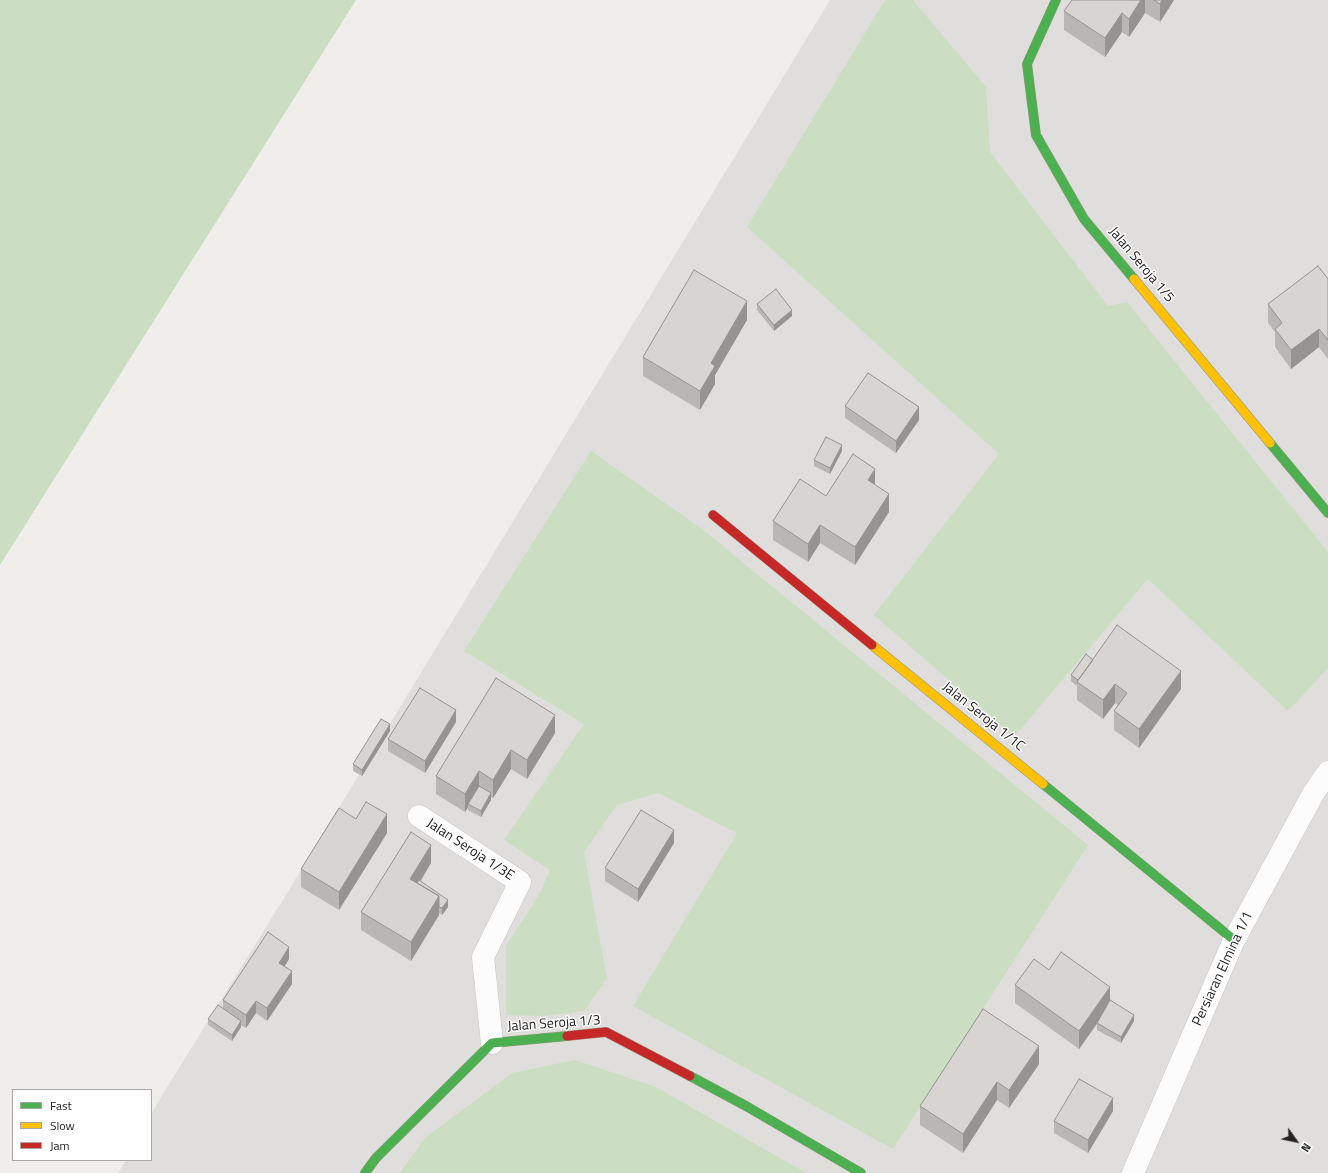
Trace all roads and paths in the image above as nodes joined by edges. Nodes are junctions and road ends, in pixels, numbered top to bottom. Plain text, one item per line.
1 (1056, 0) edge
2 (1328, 513) edge
3 (713, 515) dead end
4 (1328, 772) edge
5 (419, 816) dead end
6 (1234, 940) junction
7 (492, 1043) junction
8 (365, 1173) edge
9 (861, 1173) edge
10 (1133, 1173) edge

1 - 2 street, Jalan Seroja 1/5
3 - 6 street, Jalan Seroja 1/1C
4 - 6 street, Persiaran Elmina 1/1
5 - 7 street, Jalan Seroja 1/3E
6 - 10 street, Persiaran Elmina 1/1
7 - 8 street, Jalan Seroja 1/3
7 - 9 street, Jalan Seroja 1/3

